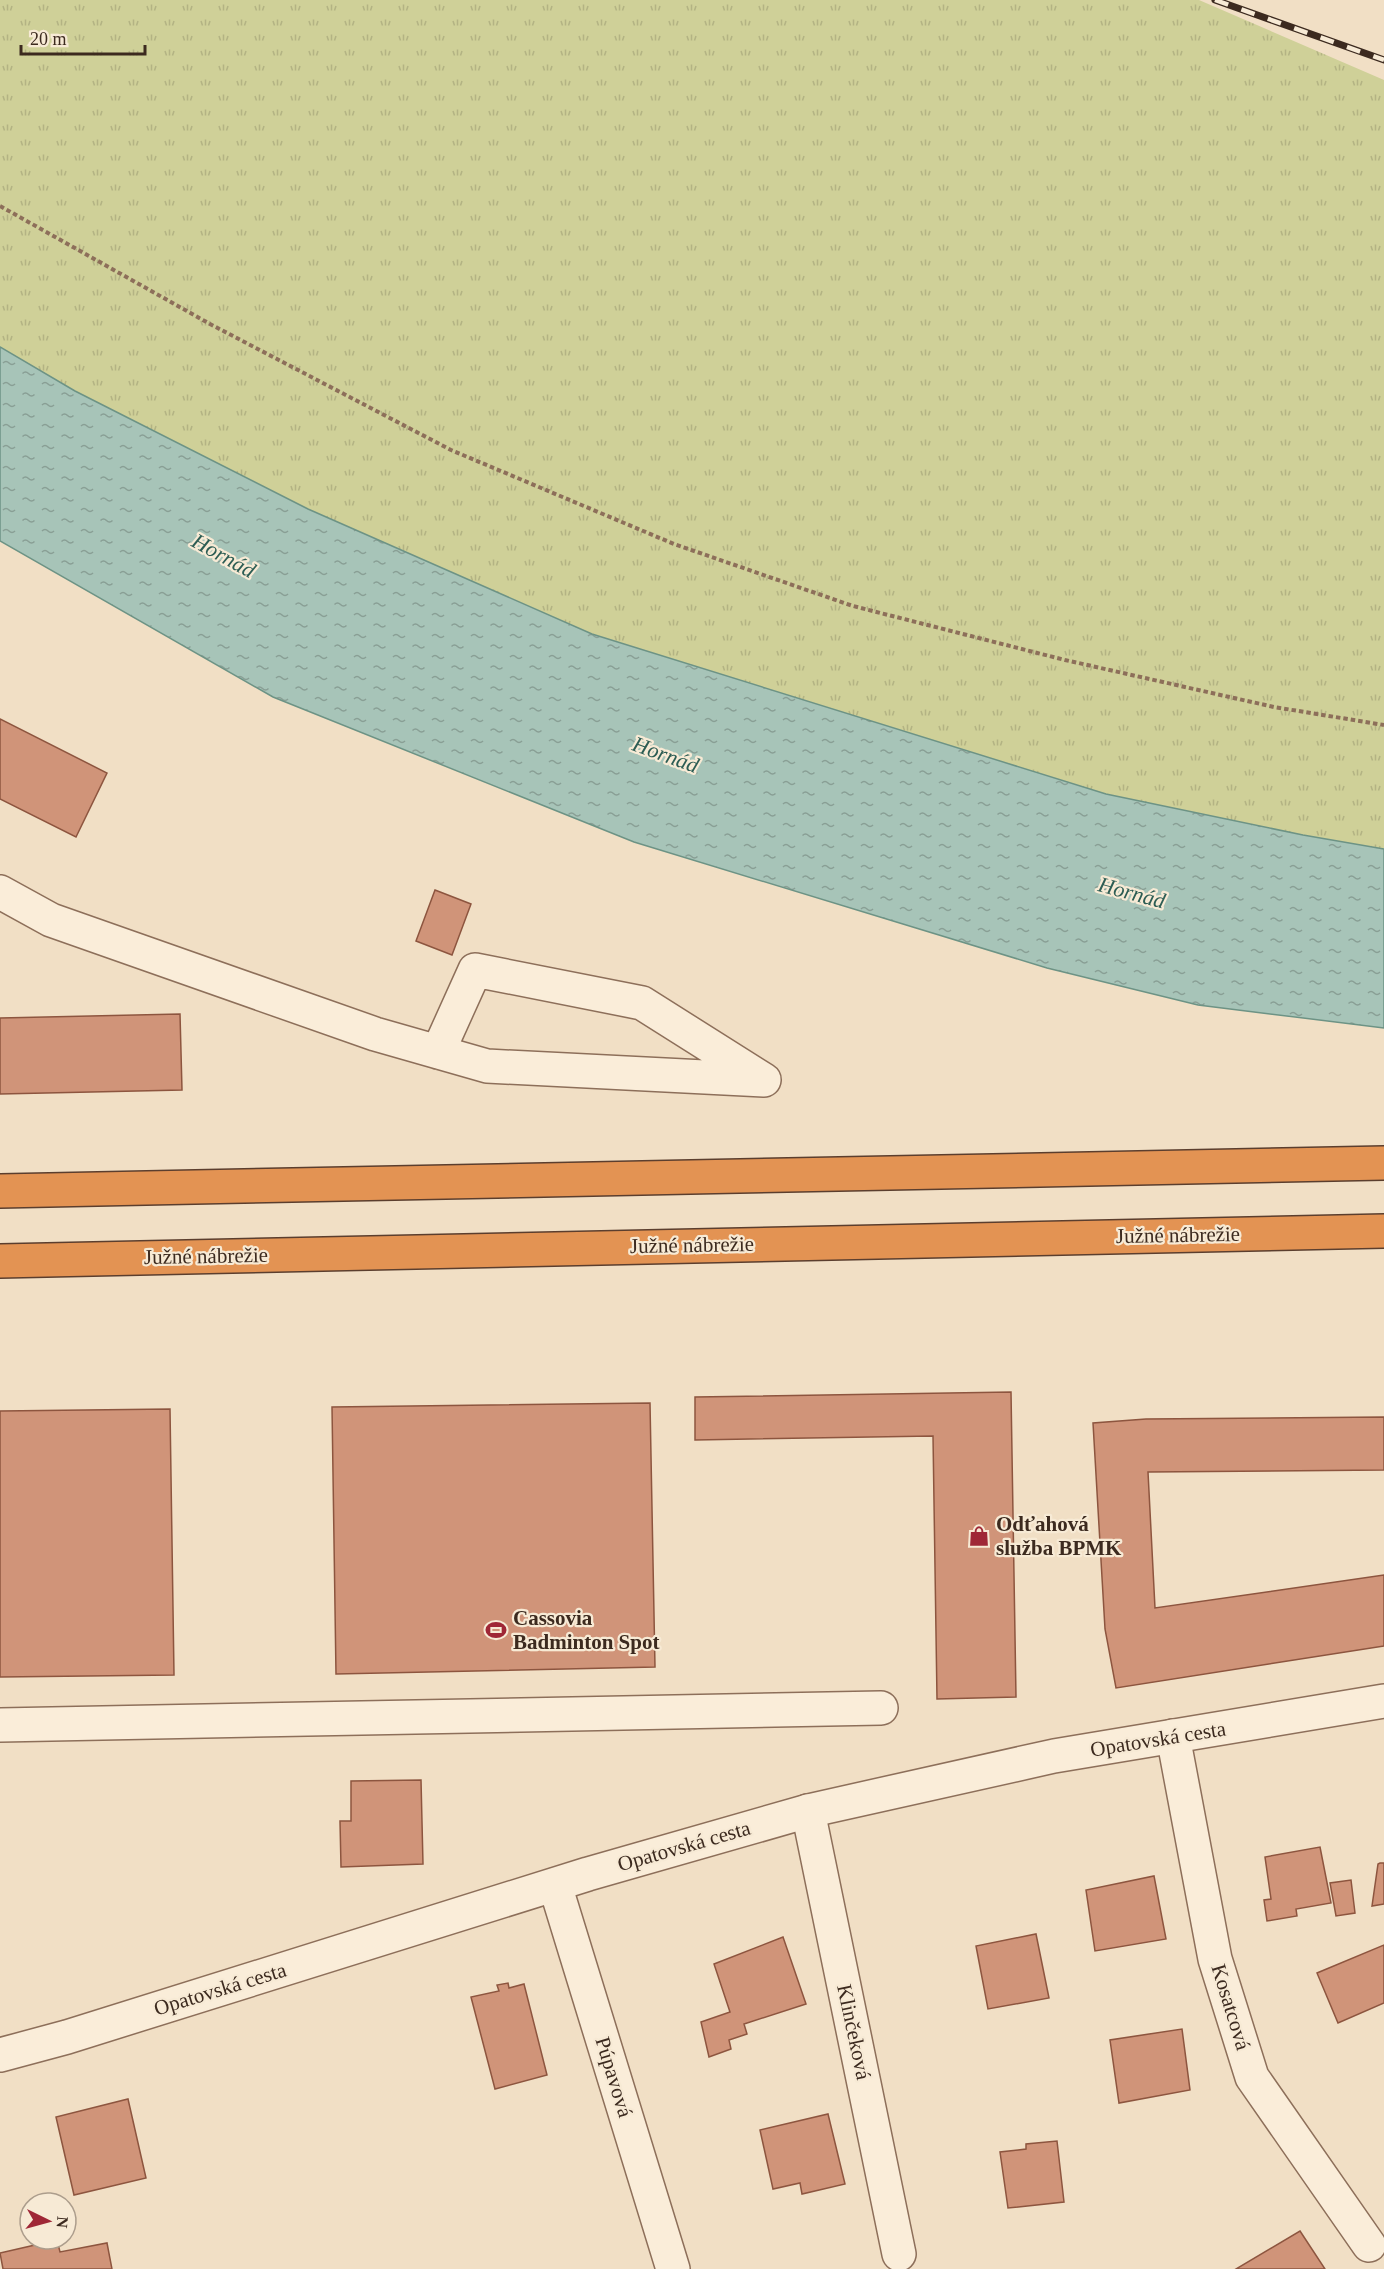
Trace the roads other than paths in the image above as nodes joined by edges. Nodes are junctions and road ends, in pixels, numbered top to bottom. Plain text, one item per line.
1 (0, 892) edge
2 (438, 1052) junction
3 (1384, 1163) edge
4 (0, 1191) edge
5 (1384, 1231) edge
6 (0, 1261) edge
7 (1384, 1701) edge
8 (881, 1708) dead end
9 (0, 1725) edge
10 (1173, 1736) junction
11 (808, 1811) junction
12 (555, 1885) junction
13 (0, 2055) edge
14 (1369, 2245) dead end
15 (899, 2254) dead end
16 (673, 2269) edge

1 - 2 street
2 - 2 street
3 - 4 highway
5 - 6 highway, Južné nábrežie
7 - 10 street, Opatovská cesta
8 - 9 street
10 - 11 street, Opatovská cesta
10 - 14 street, Kosatcová
11 - 12 street, Opatovská cesta
11 - 15 street, Klinčeková
12 - 13 street, Opatovská cesta
12 - 16 street, Púpavová

